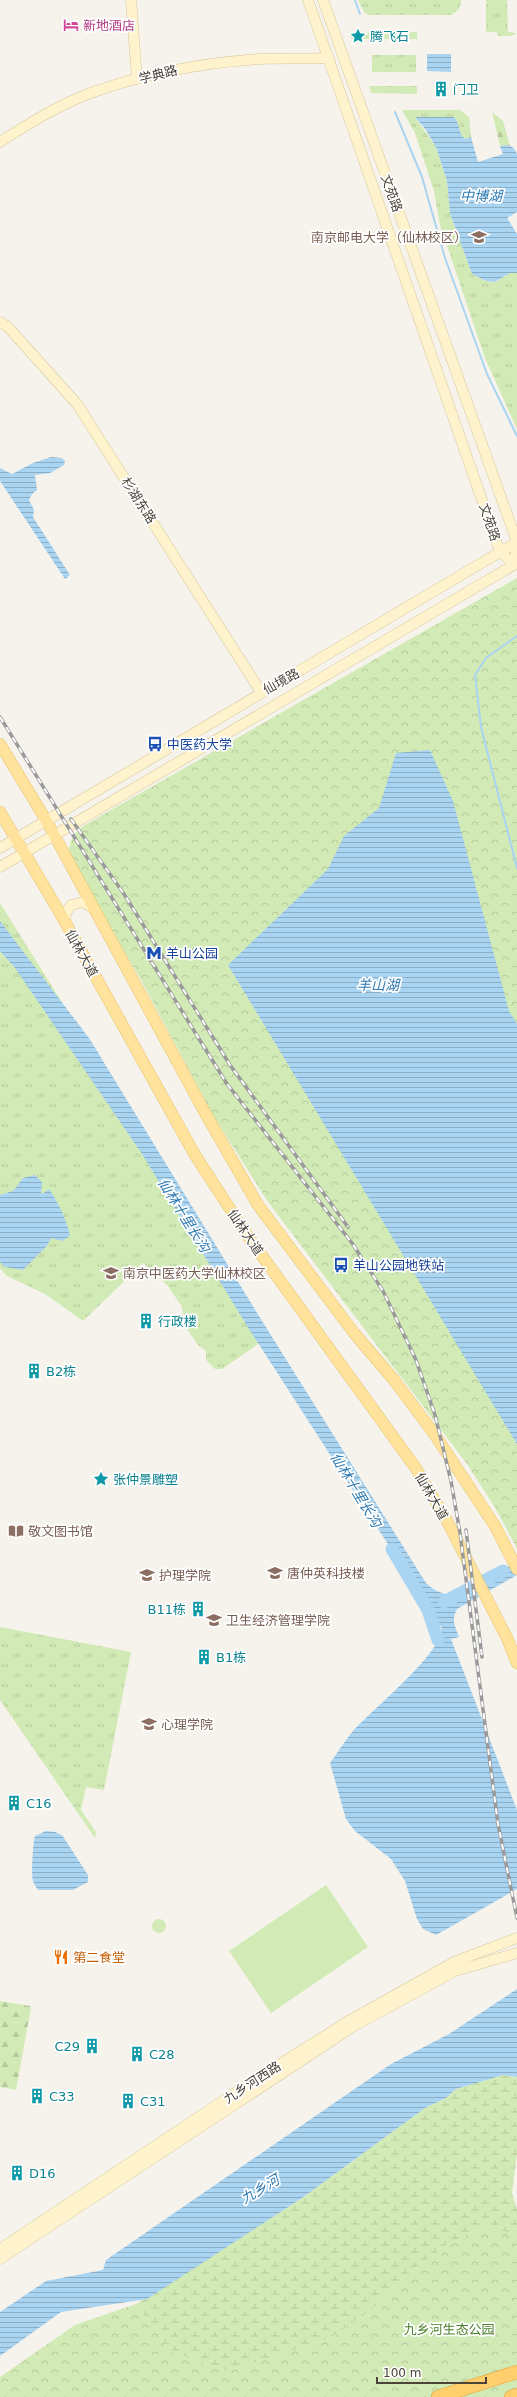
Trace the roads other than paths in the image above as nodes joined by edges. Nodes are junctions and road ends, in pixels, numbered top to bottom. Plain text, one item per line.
1 (131, 0) edge
2 (308, 0) edge
3 (323, 0) edge
4 (329, 58) junction
5 (137, 79) junction
6 (0, 142) edge
7 (0, 322) edge
8 (517, 542) edge
9 (500, 552) junction
10 (516, 564) edge
11 (261, 692) junction
12 (0, 744) edge
13 (0, 812) edge
14 (46, 820) junction
15 (53, 834) junction
16 (17, 839) junction
17 (0, 848) edge
18 (25, 853) junction
19 (0, 867) edge
20 (93, 908) junction
21 (65, 923) junction
22 (517, 1569) edge
23 (517, 1663) edge
24 (517, 1938) edge
25 (517, 1953) edge
26 (0, 2249) edge
27 (0, 2260) edge
28 (517, 2372) edge
29 (517, 2395) edge
30 (438, 2397) edge
31 (511, 2397) edge

1 - 5 main road
2 - 4 main road, 文苑路
3 - 8 main road, 文苑路
4 - 5 main road, 学典路
4 - 9 main road, 文苑路
5 - 6 main road, 学典路
7 - 11 main road, 杉湖东路
8 - 9 main road, 仙境路
8 - 10 main road, 文苑路
9 - 10 main road, 文苑路
9 - 11 main road, 仙境路
10 - 15 main road, 仙境路
11 - 14 main road, 仙境路
12 - 14 main road, 仙林大道
13 - 16 main road, 仙林大道
14 - 15 main road, 仙林大道
14 - 16 main road, 仙境路
15 - 18 main road, 仙境路
15 - 20 main road, 仙林大道
16 - 17 main road, 仙境路
16 - 18 main road, 仙林大道
18 - 19 main road, 仙境路
18 - 21 main road, 仙林大道
20 - 21 main road
20 - 22 main road, 仙林大道
21 - 23 main road, 仙林大道
24 - 26 main road, 九乡河西路
25 - 27 main road, 九乡河西路
28 - 30 highway
29 - 31 highway

